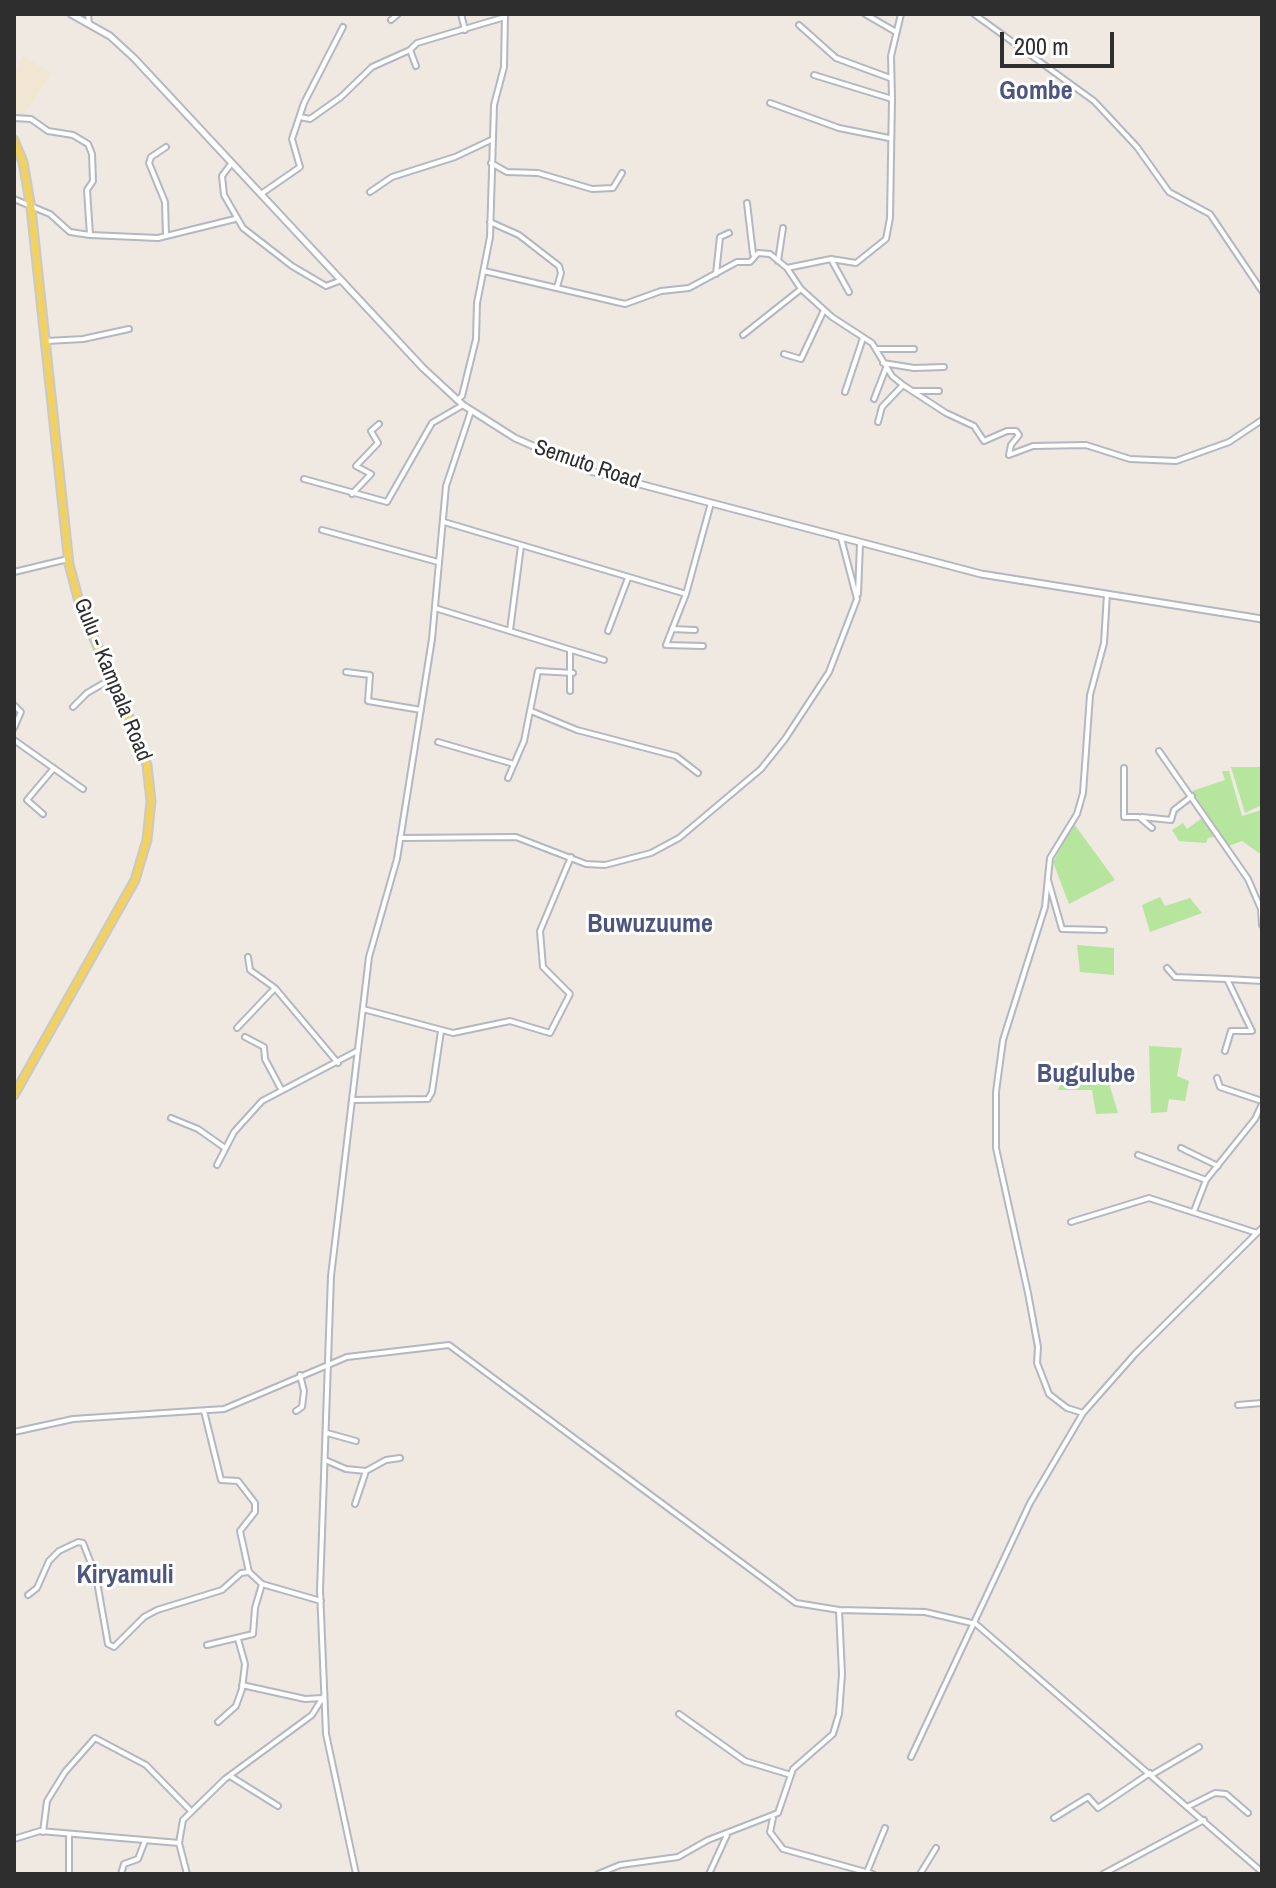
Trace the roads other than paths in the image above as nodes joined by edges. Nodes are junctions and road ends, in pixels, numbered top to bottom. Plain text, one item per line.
1 (71, 14) edge
2 (88, 14) edge
3 (398, 14) edge
4 (461, 14) edge
5 (865, 14) edge
6 (901, 14) edge
7 (974, 14) edge
8 (505, 16) edge
9 (391, 20) dead end
10 (89, 24) junction
11 (799, 25) dead end
12 (343, 27) dead end
13 (465, 30) junction
14 (896, 32) junction
15 (410, 50) junction
16 (416, 66) dead end
17 (814, 75) dead end
18 (890, 78) junction
19 (892, 99) junction
20 (770, 103) dead end
21 (299, 117) junction
22 (14, 118) edge
23 (889, 138) junction
24 (14, 140) edge
25 (491, 140) junction
26 (166, 147) dead end
27 (491, 163) junction
28 (231, 164) junction
29 (622, 173) dead end
30 (370, 192) dead end
31 (259, 195) junction
32 (14, 199) edge
33 (747, 203) dead end
34 (31, 208) junction
35 (235, 219) junction
36 (490, 222) junction
37 (783, 228) dead end
38 (729, 233) dead end
39 (90, 235) junction
40 (166, 236) junction
41 (753, 257) junction
42 (831, 259) junction
43 (778, 261) junction
44 (787, 268) junction
45 (484, 271) junction
46 (716, 274) junction
47 (339, 281) junction
48 (557, 287) junction
49 (801, 289) junction
50 (1262, 291) edge
51 (849, 292) dead end
52 (824, 310) junction
53 (129, 329) dead end
54 (743, 335) dead end
55 (863, 338) junction
56 (44, 341) junction
57 (877, 349) junction
58 (914, 349) dead end
59 (784, 354) dead end
60 (885, 365) junction
61 (944, 367) dead end
62 (903, 385) junction
63 (912, 391) junction
64 (939, 391) dead end
65 (845, 392) dead end
66 (874, 399) dead end
67 (457, 400) junction
68 (463, 405) junction
69 (471, 411) junction
70 (1262, 420) edge
71 (878, 422) dead end
72 (379, 424) dead end
73 (304, 479) dead end
74 (352, 494) junction
75 (711, 503) junction
76 (444, 522) junction
77 (322, 530) dead end
78 (841, 538) junction
79 (860, 544) junction
80 (521, 545) junction
81 (68, 559) junction
82 (438, 562) junction
83 (14, 572) edge
84 (628, 578) junction
85 (686, 594) junction
86 (1107, 594) junction
87 (857, 599) junction
88 (435, 608) junction
89 (1262, 619) edge
90 (672, 629) junction
91 (510, 630) junction
92 (695, 630) dead end
93 (608, 631) dead end
94 (703, 646) dead end
95 (570, 651) junction
96 (604, 660) dead end
97 (346, 672) dead end
98 (573, 673) junction
99 (111, 679) junction
100 (570, 691) dead end
101 (14, 705) edge
102 (73, 707) dead end
103 (421, 710) junction
104 (531, 711) junction
105 (14, 728) edge
106 (14, 740) edge
107 (438, 742) dead end
108 (1159, 751) dead end
109 (514, 764) junction
110 (54, 768) junction
111 (1124, 768) dead end
112 (698, 773) dead end
113 (508, 778) dead end
114 (83, 789) dead end
115 (1192, 796) junction
116 (43, 814) dead end
117 (1139, 817) junction
118 (1152, 828) dead end
119 (400, 838) junction
120 (571, 857) junction
121 (1047, 878) junction
122 (1262, 925) edge
123 (1104, 930) dead end
124 (248, 957) dead end
125 (1167, 968) dead end
126 (1227, 979) junction
127 (1262, 981) edge
128 (275, 988) junction
129 (363, 1009) junction
130 (237, 1028) dead end
131 (441, 1031) junction
132 (245, 1037) dead end
133 (357, 1051) junction
134 (1225, 1051) dead end
135 (338, 1063) junction
136 (1217, 1078) dead end
137 (281, 1089) junction
138 (14, 1095) edge
139 (352, 1100) junction
140 (1262, 1103) edge
141 (171, 1118) dead end
142 (225, 1148) junction
143 (1181, 1148) dead end
144 (1138, 1155) dead end
145 (217, 1165) dead end
146 (1218, 1166) junction
147 (1206, 1180) junction
148 (1194, 1211) junction
149 (1071, 1222) dead end
150 (1260, 1231) edge
151 (329, 1362) junction
152 (300, 1375) junction
153 (1262, 1403) edge
154 (1238, 1405) dead end
155 (204, 1411) junction
156 (1083, 1413) junction
157 (304, 1414) dead end
158 (14, 1432) edge
159 (327, 1433) junction
160 (356, 1441) dead end
161 (400, 1458) dead end
162 (325, 1460) junction
163 (366, 1471) junction
164 (363, 1485) junction
165 (373, 1486) dead end
166 (355, 1504) dead end
167 (249, 1572) junction
168 (262, 1584) junction
169 (28, 1595) dead end
170 (321, 1601) junction
171 (839, 1610) junction
172 (976, 1624) junction
173 (238, 1639) junction
174 (207, 1645) dead end
175 (242, 1685) junction
176 (324, 1697) junction
177 (679, 1714) dead end
178 (218, 1722) dead end
179 (1199, 1747) dead end
180 (911, 1757) dead end
181 (1151, 1774) junction
182 (230, 1776) junction
183 (791, 1776) junction
184 (278, 1806) dead end
185 (1189, 1806) junction
186 (191, 1811) junction
187 (1248, 1813) dead end
188 (774, 1815) junction
189 (1054, 1818) dead end
190 (1204, 1820) junction
191 (885, 1828) dead end
192 (43, 1832) junction
193 (727, 1835) junction
194 (69, 1836) junction
195 (14, 1839) edge
196 (145, 1841) junction
197 (179, 1843) junction
198 (936, 1848) dead end
199 (1262, 1872) edge
200 (870, 1873) edge
201 (69, 1874) edge
202 (121, 1874) edge
203 (187, 1874) edge
204 (356, 1874) edge
205 (598, 1874) edge
206 (709, 1874) edge
207 (920, 1874) edge
208 (1103, 1874) edge

1 - 10 main road, Semuto Road
2 - 10 street
3 - 9 street
4 - 13 street
5 - 14 street
6 - 14 street
7 - 50 street
8 - 13 street
8 - 25 street
10 - 28 main road, Semuto Road
11 - 18 street
12 - 21 street
13 - 15 street
14 - 18 street
15 - 16 street
15 - 21 street
17 - 19 street
18 - 19 street
19 - 23 street
20 - 23 street
21 - 31 street
22 - 39 street
23 - 42 street
24 - 34 main road, Gulu - Kampala Road
25 - 27 street
25 - 30 street
26 - 40 street
27 - 29 street
27 - 36 street
28 - 31 main road, Semuto Road
28 - 35 street
31 - 47 main road, Semuto Road
32 - 34 street
33 - 41 street
34 - 39 street
34 - 56 main road, Gulu - Kampala Road
35 - 40 street
35 - 47 street
36 - 45 street
36 - 48 street
37 - 43 street
38 - 46 street
39 - 40 street
41 - 43 street
41 - 46 street
42 - 44 street
42 - 51 street
43 - 44 street
44 - 49 street
45 - 48 street
45 - 67 street
46 - 48 street
47 - 67 main road, Semuto Road
49 - 52 street
49 - 54 street
52 - 55 street
52 - 59 street
53 - 56 street
55 - 57 street
55 - 65 street
56 - 81 main road, Gulu - Kampala Road
57 - 58 street
57 - 60 street
60 - 61 street
60 - 62 street
60 - 66 street
62 - 63 street
62 - 71 street
63 - 64 street
63 - 70 street
67 - 68 main road, Semuto Road
68 - 69 main road, Semuto Road
68 - 74 street
69 - 75 main road, Semuto Road
69 - 76 street
72 - 74 street
73 - 74 street
75 - 78 main road, Semuto Road
75 - 85 street
76 - 80 street
76 - 82 street
77 - 82 street
78 - 79 main road, Semuto Road
78 - 87 street
79 - 86 main road, Semuto Road
79 - 87 street
80 - 84 street
80 - 91 street
81 - 83 street
81 - 99 main road, Gulu - Kampala Road
82 - 88 street
84 - 85 street
84 - 93 street
85 - 90 street
86 - 89 main road, Semuto Road
86 - 121 street
87 - 120 street
88 - 91 street
88 - 103 street
90 - 92 street
90 - 94 street
91 - 95 street
95 - 96 street
95 - 98 street
97 - 103 street
98 - 100 street
98 - 104 street
99 - 102 street
99 - 138 main road, Gulu - Kampala Road
101 - 105 street
103 - 119 street
104 - 109 street
104 - 112 street
106 - 110 street
107 - 109 street
108 - 115 street
109 - 113 street
110 - 114 street
110 - 116 street
111 - 117 street
115 - 117 street
115 - 122 street
117 - 118 street
119 - 120 street
119 - 129 street
120 - 131 street
121 - 123 street
121 - 156 street
124 - 128 street
125 - 126 street
126 - 127 street
126 - 134 street
128 - 130 street
128 - 135 street
129 - 131 street
129 - 133 street
131 - 139 street
132 - 137 street
133 - 135 street
133 - 139 street
135 - 137 street
136 - 140 street
137 - 142 street
139 - 151 street
140 - 146 street
141 - 142 street
142 - 145 street
143 - 146 street
144 - 147 street
146 - 147 street
147 - 148 street
148 - 149 street
148 - 150 street
150 - 156 street
151 - 152 street
151 - 159 street
151 - 171 street
152 - 155 street
152 - 157 street
153 - 154 street
155 - 158 street
155 - 167 street
156 - 172 street
159 - 160 street
159 - 162 street
161 - 163 street
162 - 163 street
162 - 170 street
163 - 164 street
164 - 165 street
164 - 166 street
167 - 168 street
167 - 169 street
168 - 170 street
168 - 173 street
170 - 176 street
171 - 172 street
171 - 183 street
172 - 180 street
172 - 181 street
173 - 174 street
173 - 175 street
175 - 176 street
175 - 178 street
176 - 182 street
176 - 204 street
177 - 183 street
179 - 181 street
181 - 185 street
181 - 189 street
182 - 184 street
182 - 186 street
183 - 188 street
185 - 187 street
185 - 190 street
186 - 192 street
186 - 197 street
188 - 193 street
188 - 200 street
190 - 199 street
190 - 208 street
191 - 200 street
192 - 194 street
192 - 195 street
193 - 205 street
193 - 206 street
194 - 196 street
194 - 201 street
196 - 197 street
196 - 202 street
197 - 203 street
198 - 207 street

